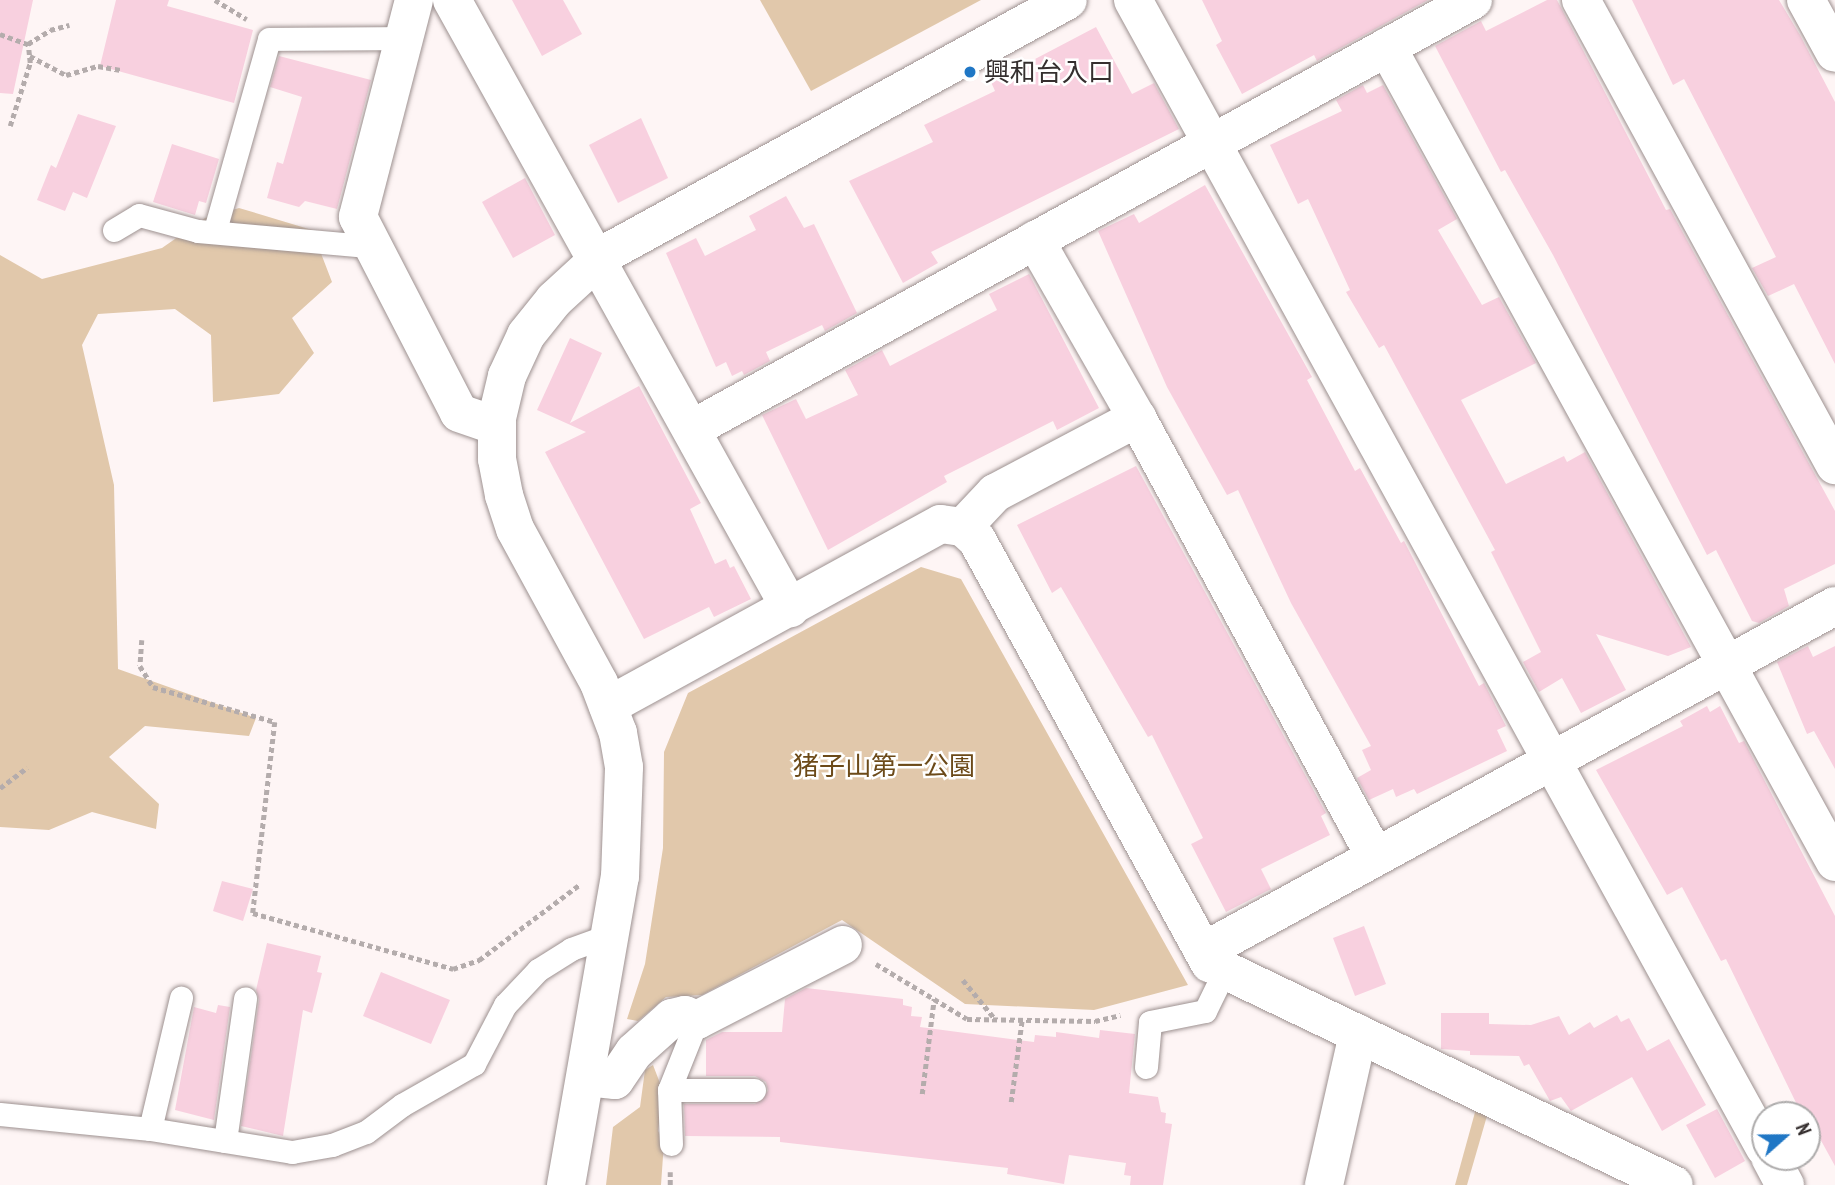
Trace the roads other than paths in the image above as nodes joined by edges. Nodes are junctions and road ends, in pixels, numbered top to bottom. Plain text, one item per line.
1 (414, 0) edge
2 (452, 0) edge
3 (1068, 0) edge
4 (1133, 0) edge
5 (1473, 0) edge
6 (1581, 0) edge
7 (1806, 0) edge
8 (405, 38) junction
9 (1387, 47) junction
10 (1835, 53) edge
11 (1210, 142) junction
12 (114, 230) dead end
13 (215, 230) junction
14 (1035, 240) junction
15 (376, 247) junction
16 (598, 259) junction
17 (1137, 418) junction
18 (497, 426) junction
19 (692, 429) junction
20 (1835, 465) edge
21 (963, 527) junction
22 (1835, 607) edge
23 (790, 608) junction
24 (1727, 665) junction
25 (608, 706) junction
26 (1552, 761) junction
27 (1375, 857) junction
28 (1835, 862) edge
29 (610, 935) junction
30 (843, 944) road end
31 (1219, 970) junction
32 (1196, 996) dead end
33 (181, 998) dead end
34 (245, 998) dead end
35 (696, 1020) junction
36 (1358, 1034) junction
37 (1146, 1067) dead end
38 (586, 1077) junction
39 (669, 1090) junction
40 (754, 1090) dead end
41 (0, 1114) edge
42 (1751, 1123) edge
43 (150, 1129) junction
44 (225, 1141) junction
45 (671, 1143) dead end
46 (566, 1185) edge
47 (1324, 1185) edge
48 (1674, 1185) edge

1 - 8 street
2 - 16 street
3 - 16 street
4 - 11 street
5 - 9 street
6 - 20 street
7 - 10 street
8 - 13 lane
8 - 15 street
9 - 11 street
9 - 24 street
11 - 14 street
11 - 26 street
12 - 13 lane
13 - 15 lane
14 - 17 street
14 - 19 street
15 - 18 street
16 - 18 street
16 - 19 street
17 - 21 street
17 - 27 street
18 - 25 street
19 - 23 street
21 - 23 street
21 - 31 street
22 - 24 street
23 - 25 street
24 - 26 street
24 - 28 street
25 - 29 street
26 - 27 street
26 - 42 street
27 - 31 street
29 - 38 street
29 - 44 lane
30 - 35 street
31 - 32 lane
31 - 36 street
31 - 37 lane
33 - 43 lane
34 - 44 lane
35 - 38 street
35 - 39 lane
36 - 47 street
36 - 48 street
38 - 46 street
39 - 40 lane
39 - 45 lane
41 - 43 lane
43 - 44 lane

